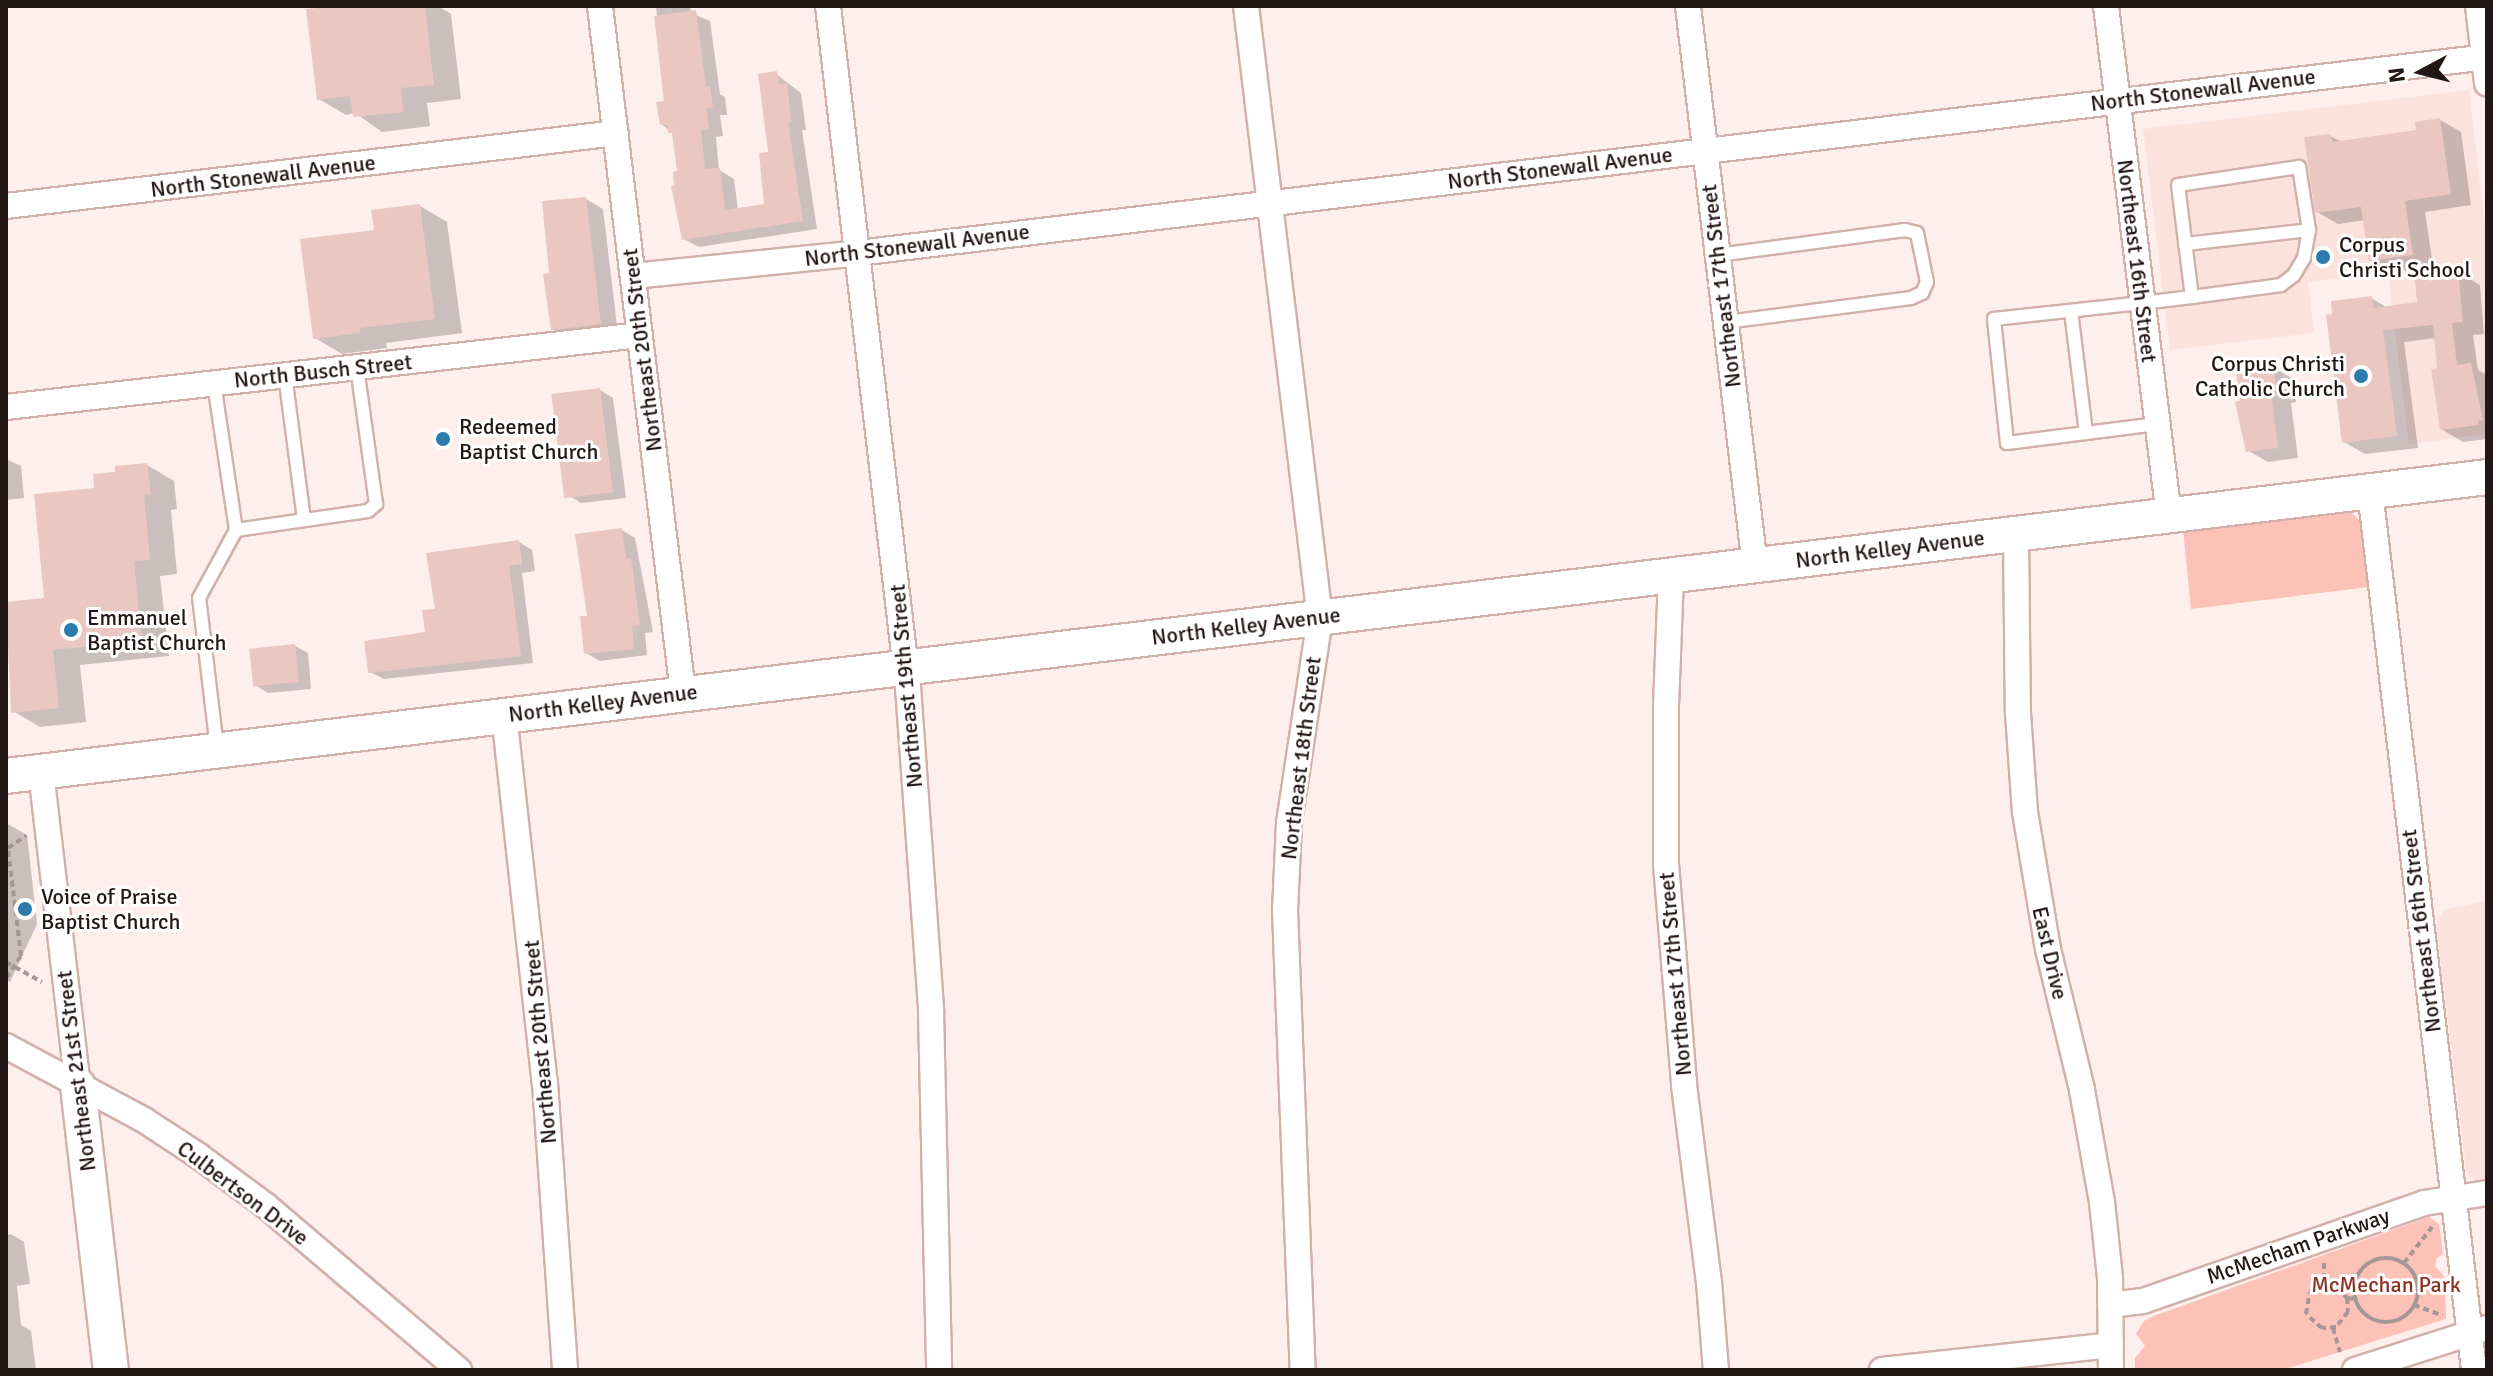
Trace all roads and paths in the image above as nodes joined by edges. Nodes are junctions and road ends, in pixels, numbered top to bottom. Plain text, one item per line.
1 (600, 6) edge
2 (828, 6) edge
3 (1246, 6) edge
4 (1688, 6) edge
5 (2106, 6) edge
6 (2478, 6) edge
7 (2485, 57) edge
8 (2487, 83) edge
9 (2117, 100) junction
10 (616, 133) junction
11 (1705, 150) junction
12 (1270, 202) junction
13 (6, 206) edge
14 (2309, 230) junction
15 (2185, 244) junction
16 (858, 253) junction
17 (1718, 255) junction
18 (633, 276) junction
19 (2192, 297) junction
20 (2142, 303) junction
21 (2071, 311) junction
22 (1726, 322) junction
23 (640, 335) junction
24 (357, 367) junction
25 (285, 375) junction
26 (214, 383) junction
27 (6, 407) edge
28 (2157, 424) junction
29 (2086, 433) junction
30 (2487, 477) edge
31 (2370, 491) junction
32 (2169, 516) junction
33 (304, 520) junction
34 (236, 530) junction
35 (2016, 534) junction
36 (1755, 566) junction
37 (1671, 576) junction
38 (1320, 618) junction
39 (907, 666) junction
40 (683, 693) junction
41 (504, 714) junction
42 (217, 750) junction
43 (41, 772) junction
44 (6, 776) edge
45 (34, 831) dead end
46 (7, 848) edge
47 (6, 962) edge
48 (14, 967) junction
49 (6, 978) edge
50 (52, 988) dead end
51 (6, 1046) edge
52 (78, 1086) junction
53 (2487, 1193) edge
54 (2454, 1198) junction
55 (2347, 1298) junction
56 (2355, 1299) junction
57 (2110, 1305) junction
58 (2414, 1305) junction
59 (2469, 1326) edge
60 (2111, 1345) junction
61 (1937, 1367) edge
62 (111, 1370) edge
63 (459, 1370) edge
64 (565, 1370) edge
65 (939, 1370) edge
66 (1303, 1370) edge
67 (1716, 1370) edge
68 (1882, 1370) edge
69 (2111, 1370) edge
70 (2355, 1370) edge
71 (2474, 1370) edge

1 - 10 street, Northeast 20th Street
2 - 16 street, Northeast 19th Street
3 - 12 street, Northeast 18th Street
4 - 11 street, Northeast 17th Street
5 - 9 street, Northeast 16th Street
6 - 7 street
7 - 8 street
7 - 9 street, North Stonewall Avenue
9 - 11 street, North Stonewall Avenue
9 - 20 street, Northeast 16th Street
10 - 13 street, North Stonewall Avenue
10 - 18 street, Northeast 20th Street
11 - 12 street, North Stonewall Avenue
11 - 17 street, Northeast 17th Street
12 - 16 street, North Stonewall Avenue
12 - 38 street, Northeast 18th Street
14 - 15 lane
14 - 15 lane
14 - 19 lane
15 - 19 lane
16 - 18 street, North Stonewall Avenue
16 - 39 street, Northeast 19th Street
17 - 22 street, Northeast 17th Street
17 - 22 lane
18 - 23 street, Northeast 20th Street
19 - 20 lane
20 - 21 lane
20 - 28 street, Northeast 16th Street
21 - 29 lane
21 - 29 lane
22 - 36 street, Northeast 17th Street
23 - 24 street, North Busch Street
23 - 40 street, Northeast 20th Street
24 - 25 street, North Busch Street
24 - 33 lane
25 - 26 street, North Busch Street
25 - 33 lane
26 - 27 street, North Busch Street
26 - 34 lane
28 - 29 lane
28 - 32 street, Northeast 16th Street
30 - 31 street, North Kelley Avenue
31 - 32 street, North Kelley Avenue
31 - 54 street, Northeast 16th Street
32 - 35 street, North Kelley Avenue
33 - 34 lane
34 - 42 lane
35 - 36 street, North Kelley Avenue
35 - 57 street, East Drive
36 - 37 street, North Kelley Avenue
37 - 38 street, North Kelley Avenue
37 - 67 street, Northeast 17th Street
38 - 39 street, North Kelley Avenue
38 - 66 street, Northeast 18th Street
39 - 40 street, North Kelley Avenue
39 - 65 street, Northeast 19th Street
40 - 41 street, North Kelley Avenue
41 - 42 street, North Kelley Avenue
41 - 64 street, Northeast 20th Street
42 - 43 street, North Kelley Avenue
43 - 44 street, North Kelley Avenue
43 - 52 street, Northeast 21st Street
45 - 46 path
46 - 48 path
47 - 48 path
48 - 49 path
48 - 50 path
51 - 52 street, Culbertson Drive
52 - 62 street, Northeast 21st Street
52 - 63 street, Culbertson Drive
53 - 54 street, McMecham Parkway
54 - 57 street, McMecham Parkway
54 - 59 street, Northeast 16th Street
55 - 55 path
55 - 56 path
56 - 58 path
56 - 58 path
57 - 60 street, East Drive
58 - 59 path
59 - 70 street
59 - 71 street, Northeast 16th Street
60 - 61 street
60 - 69 street, East Drive
61 - 68 street

